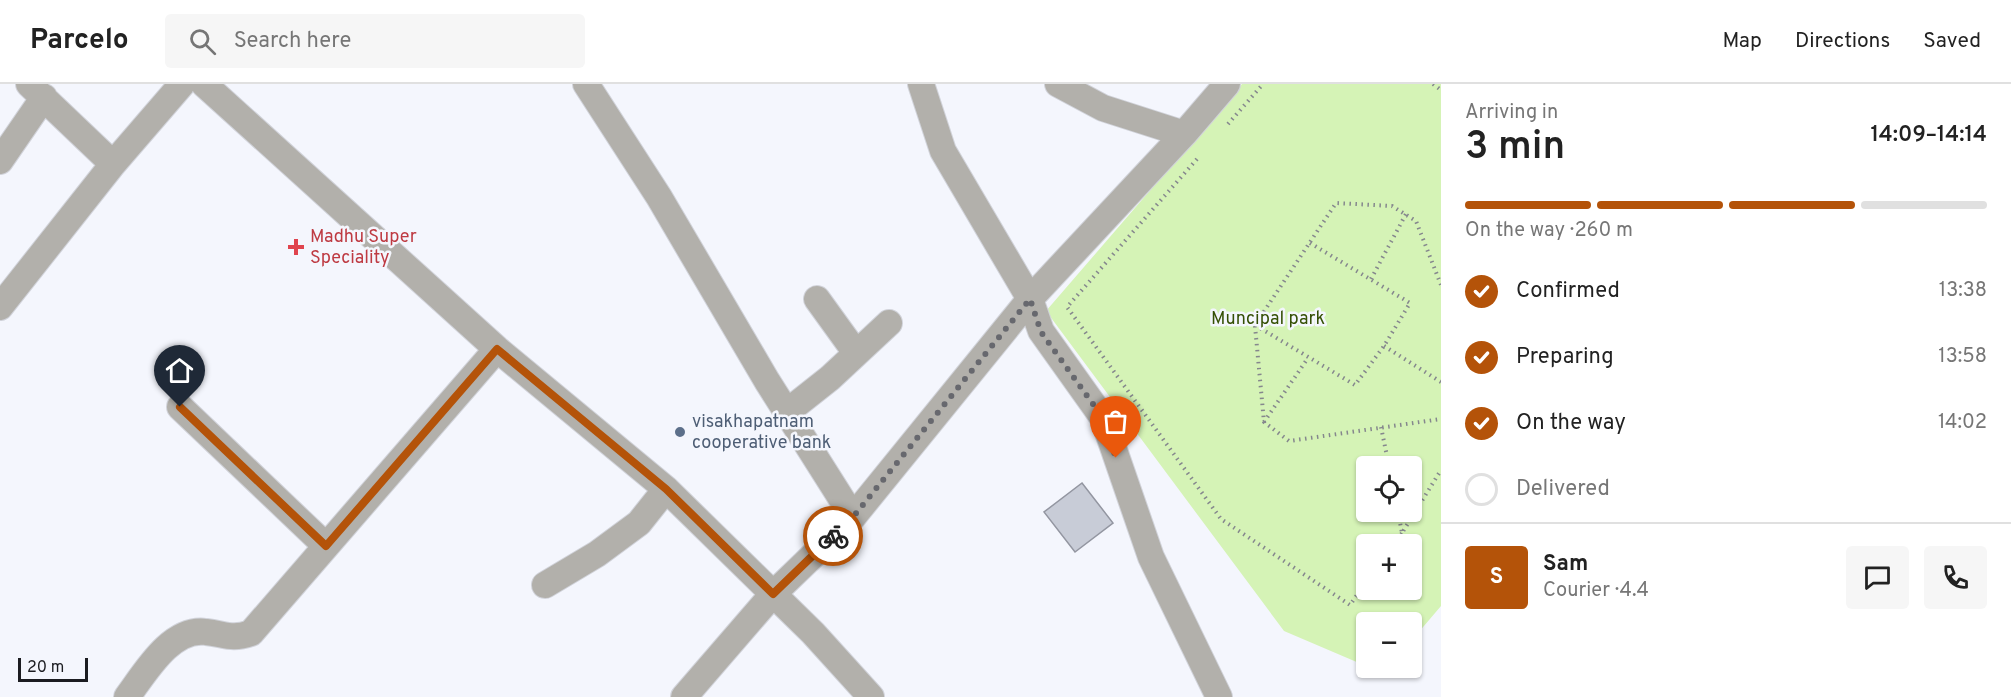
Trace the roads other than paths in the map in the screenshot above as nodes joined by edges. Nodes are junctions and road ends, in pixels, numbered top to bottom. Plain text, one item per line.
1 (182, 84) edge
2 (204, 84) edge
3 (586, 84) edge
4 (921, 84) edge
5 (1058, 84) edge
6 (1227, 84) edge
7 (36, 91) edge
8 (1184, 134) junction
9 (0, 161) edge
10 (113, 164) junction
11 (817, 299) dead end
12 (1030, 299) junction
13 (0, 307) edge
14 (889, 323) dead end
15 (497, 349) junction
16 (856, 353) junction
17 (180, 407) dead end
18 (787, 412) junction
19 (666, 489) junction
20 (853, 517) junction
21 (326, 546) junction
22 (545, 585) dead end
23 (773, 594) junction
24 (127, 697) edge
25 (684, 697) edge
26 (871, 697) edge
27 (1219, 697) edge

1 - 10 street
2 - 15 street
3 - 18 street
4 - 12 street
5 - 8 street
6 - 8 street
7 - 9 street
7 - 10 street
8 - 12 street
10 - 13 street
11 - 16 street
12 - 20 street
12 - 27 street
14 - 16 street
15 - 19 street
15 - 21 street
16 - 18 street
17 - 21 street
18 - 20 street
19 - 22 street
19 - 23 street
20 - 23 street
21 - 24 street
23 - 25 street
23 - 26 street

